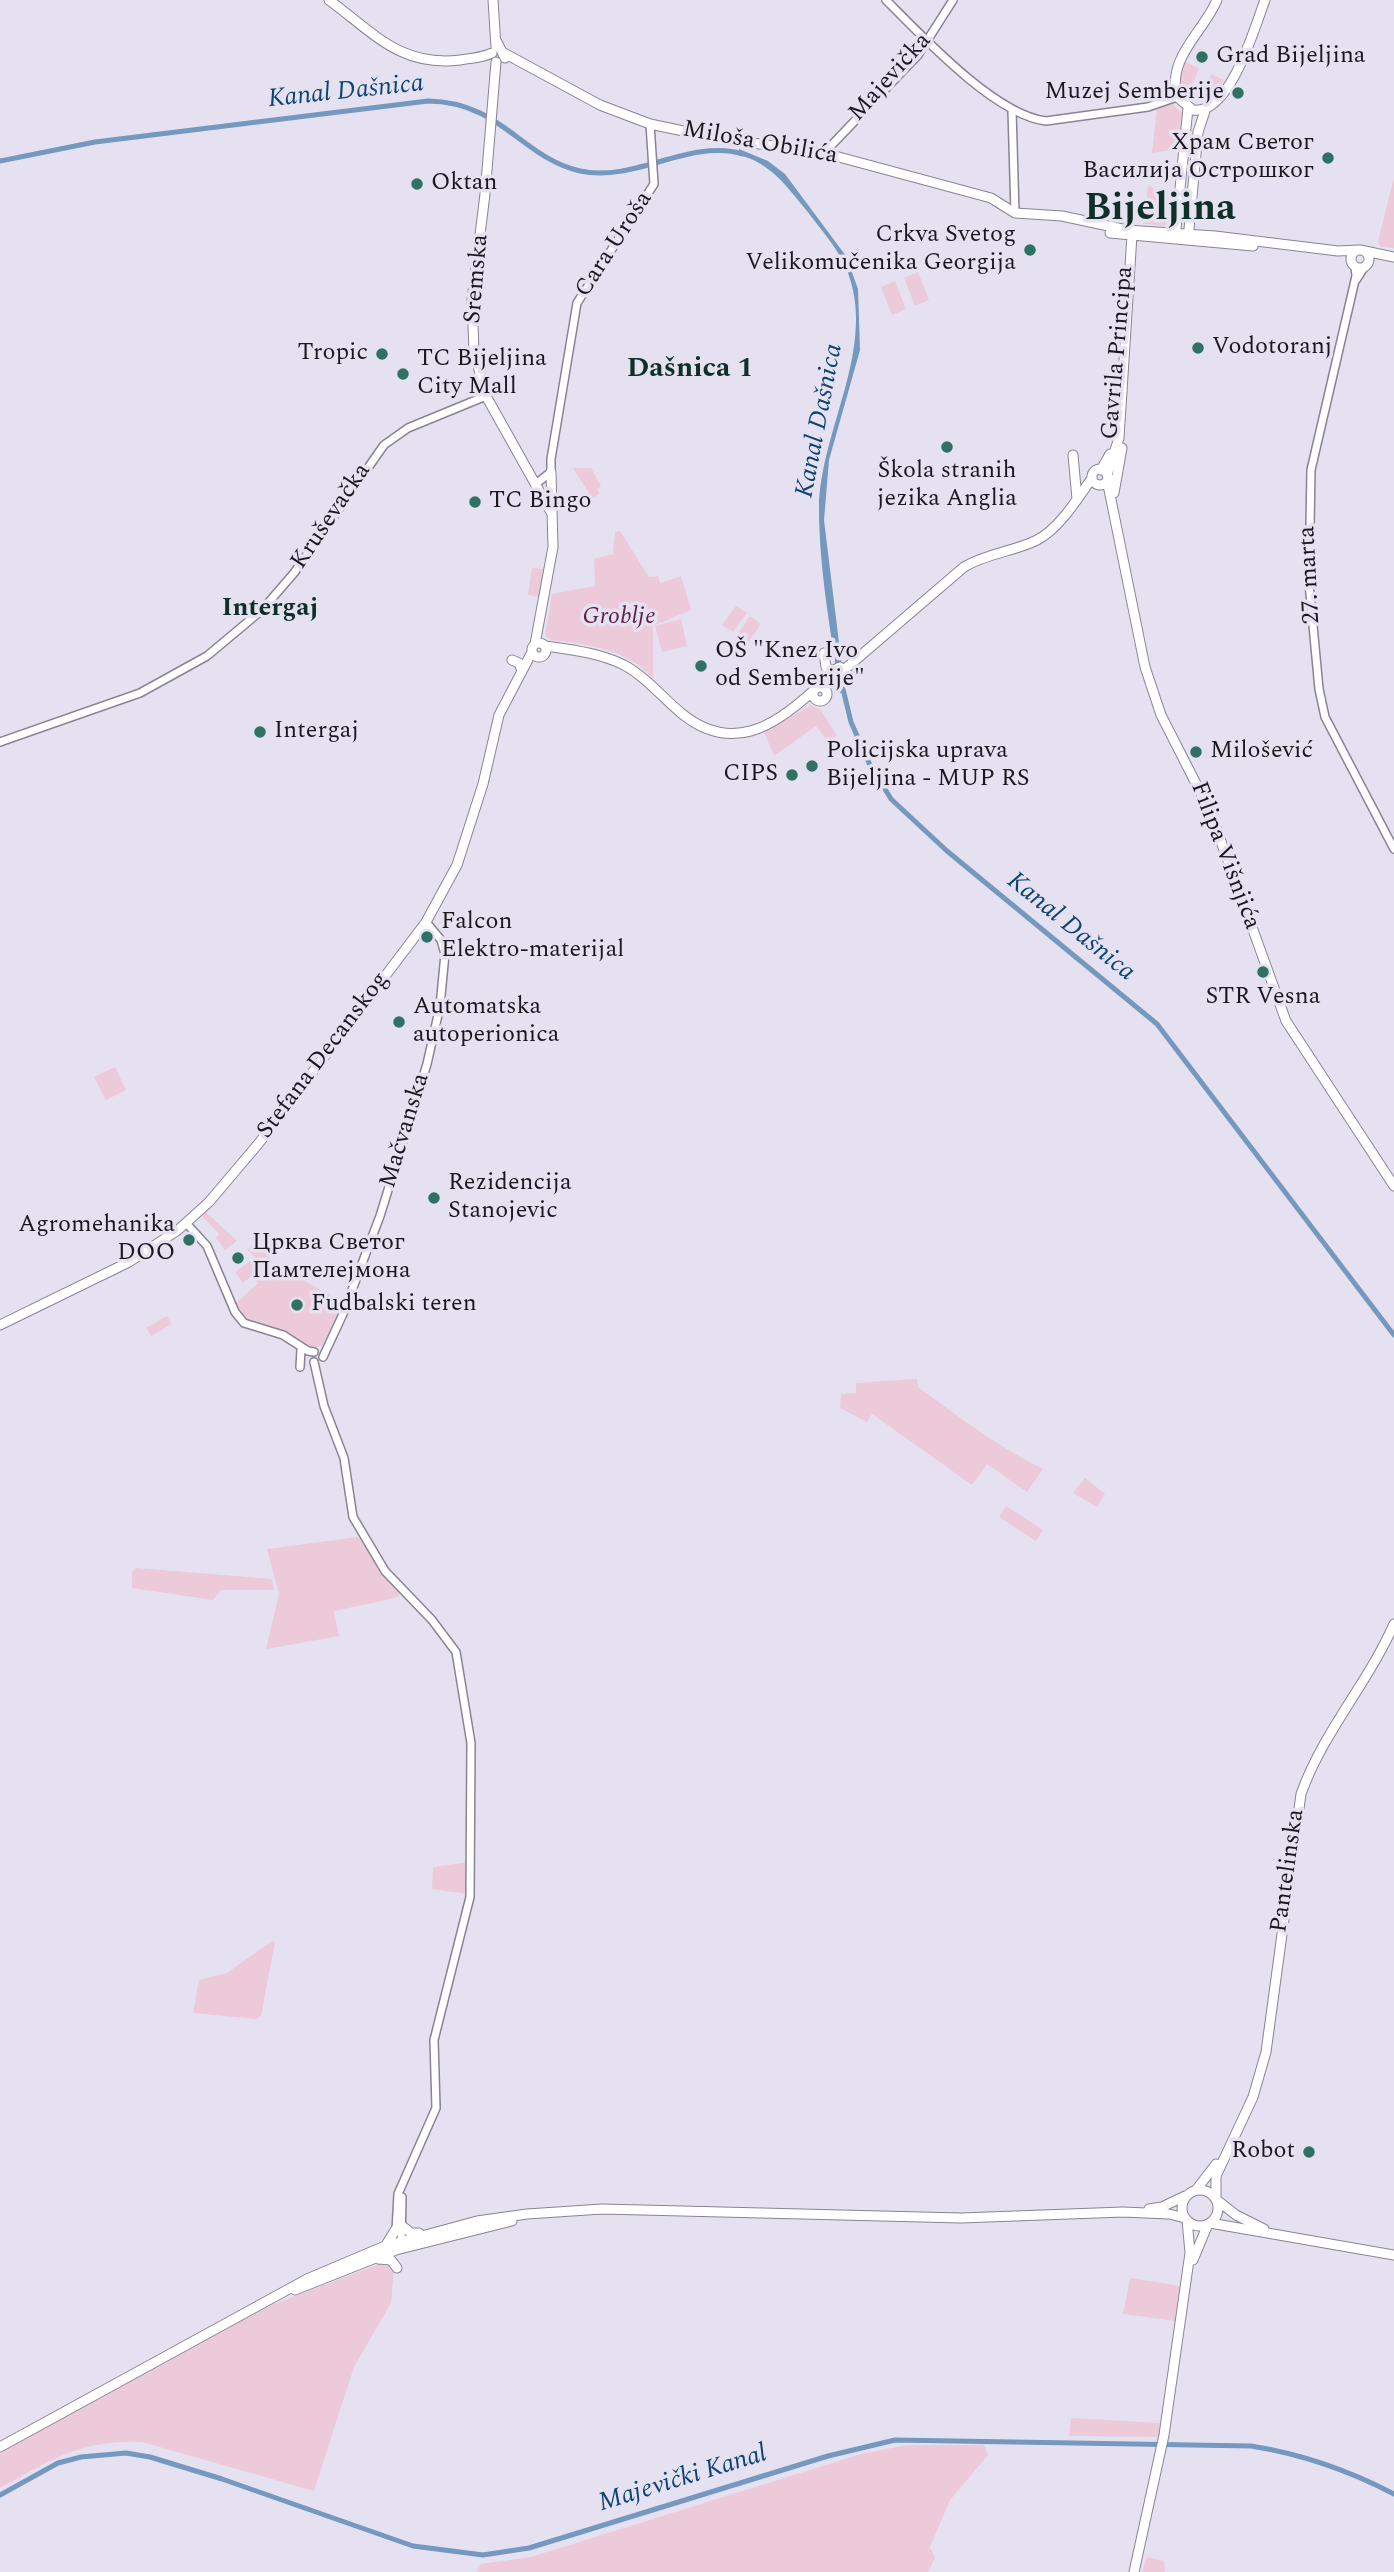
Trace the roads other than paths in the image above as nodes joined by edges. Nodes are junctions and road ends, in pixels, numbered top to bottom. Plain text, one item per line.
1 (329, 0) edge
2 (493, 0) edge
3 (886, 0) edge
4 (953, 0) edge
5 (1217, 0) edge
6 (1265, 0) edge
7 (927, 42) junction
8 (498, 57) junction
9 (1177, 97) junction
10 (1188, 108) junction
11 (1012, 110) junction
12 (1202, 111) junction
13 (1036, 120) junction
14 (650, 124) junction
15 (1013, 128) junction
16 (824, 153) junction
17 (1015, 195) junction
18 (1003, 202) junction
19 (1019, 214) junction
20 (1086, 223) junction
21 (1111, 234) junction
22 (1132, 234) junction
23 (1175, 238) junction
24 (1145, 239) junction
25 (1188, 239) junction
26 (1130, 249) junction
27 (1361, 251) junction
28 (1393, 257) edge
29 (1359, 264) junction
30 (486, 396) junction
31 (1118, 439) junction
32 (1073, 455) dead end
33 (551, 472) junction
34 (1101, 479) junction
35 (537, 483) junction
36 (1079, 498) junction
37 (1113, 502) junction
38 (551, 512) junction
39 (540, 650) junction
40 (824, 653) dead end
41 (512, 660) dead end
42 (835, 673) junction
43 (520, 675) junction
44 (0, 742) edge
45 (1394, 849) edge
46 (426, 922) junction
47 (1394, 1186) edge
48 (186, 1223) junction
49 (0, 1325) edge
50 (300, 1347) junction
51 (317, 1357) junction
52 (300, 1367) dead end
53 (1394, 1624) edge
54 (1234, 2136) junction
55 (1196, 2190) junction
56 (1186, 2195) junction
57 (1217, 2199) junction
58 (1123, 2212) junction
59 (539, 2214) junction
60 (1186, 2219) junction
61 (1209, 2223) junction
62 (398, 2227) junction
63 (424, 2234) junction
64 (1292, 2238) junction
65 (416, 2244) junction
66 (399, 2245) junction
67 (385, 2246) junction
68 (1394, 2255) edge
69 (373, 2259) junction
70 (1185, 2285) junction
71 (261, 2304) junction
72 (0, 2447) edge
73 (1134, 2572) edge

1 - 8 main road
2 - 8 main road, Sremska
3 - 7 street
4 - 7 street, Majevička
5 - 9 main road
6 - 12 main road
7 - 11 street
7 - 16 street, Majevička
8 - 14 main road, Miloša Obilića
8 - 30 main road, Sremska
9 - 10 main road
9 - 13 street
10 - 12 main road
10 - 23 main road
11 - 13 street
11 - 15 street
12 - 25 main road
13 - 15 street
14 - 16 main road, Miloša Obilića
14 - 33 street, Cara Uroša
15 - 17 street
16 - 18 main road, Miloša Obilića
17 - 18 street
17 - 19 street
18 - 19 main road, Miloša Obilića
19 - 20 main road
20 - 21 main road
20 - 22 main road
21 - 22 main road
21 - 26 main road
22 - 23 main road
22 - 24 main road
22 - 26 main road, Gavrila Principa
23 - 24 main road
23 - 25 main road
24 - 26 main road
25 - 27 main road
25 - 29 main road
26 - 31 main road, Gavrila Principa
26 - 34 main road, Gavrila Principa
27 - 28 main road
27 - 29 main road
27 - 29 main road
28 - 29 main road
29 - 45 street, 27. marta
30 - 35 main road, Sremska
30 - 44 street, Kruševačka
31 - 34 main road
31 - 37 main road
32 - 36 main road
33 - 35 street
33 - 38 main road
34 - 36 main road
34 - 37 main road
35 - 38 main road, Sremska
36 - 42 main road
37 - 47 main road, Filipa Višnjića
38 - 39 main road, Stefana Decanskog
39 - 42 main road
39 - 43 main road, Stefana Decanskog
40 - 42 main road
41 - 43 main road
43 - 46 main road, Stefana Decanskog
46 - 48 main road, Stefana Decanskog
46 - 51 street, Mačvanska
48 - 49 main road, Stefana Decanskog
48 - 50 street
50 - 51 street
50 - 52 street
51 - 62 street
53 - 54 main road, Pantelinska
54 - 55 main road
54 - 57 main road
55 - 56 main road
55 - 57 main road
56 - 58 main road
56 - 60 main road
57 - 61 main road
57 - 64 main road
58 - 59 main road
58 - 60 main road
59 - 63 main road
59 - 65 main road
60 - 61 main road
60 - 70 main road
61 - 64 main road
61 - 70 main road
62 - 63 main road
62 - 66 street
62 - 67 main road
63 - 66 main road
64 - 68 main road
65 - 66 main road
65 - 69 main road
66 - 67 main road
66 - 69 main road
67 - 71 main road
69 - 71 main road
70 - 73 main road
71 - 72 main road

